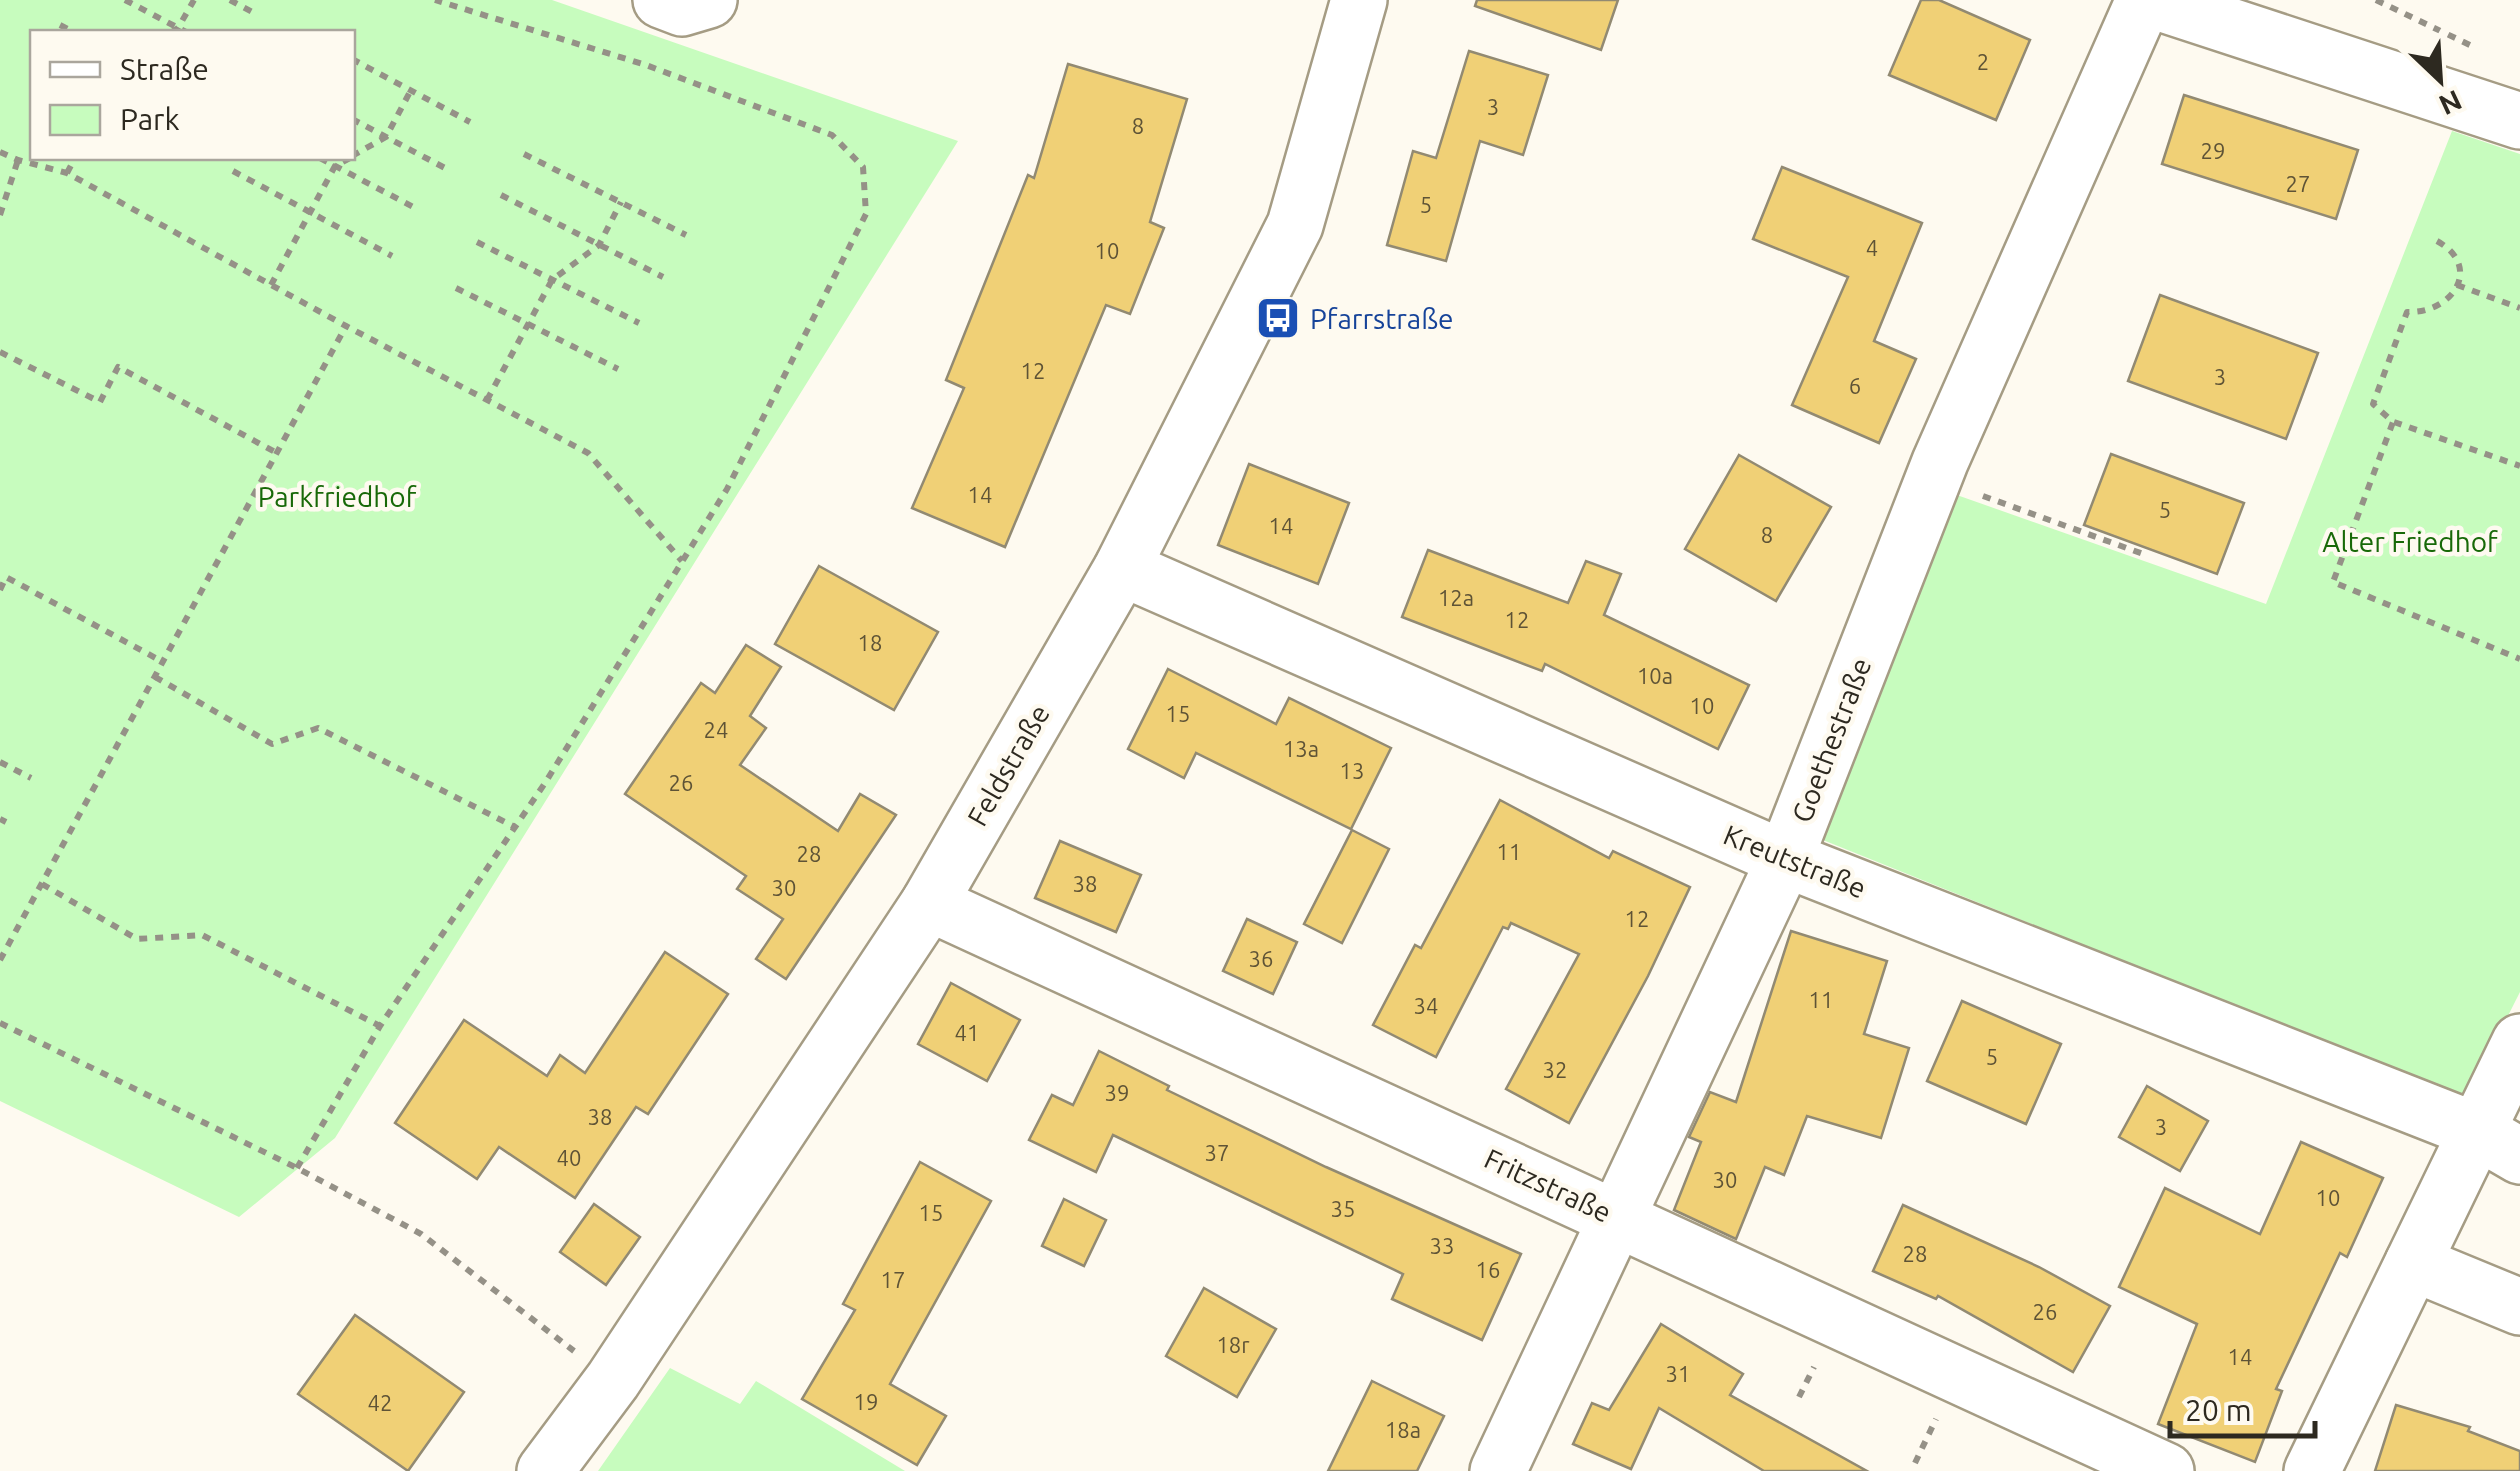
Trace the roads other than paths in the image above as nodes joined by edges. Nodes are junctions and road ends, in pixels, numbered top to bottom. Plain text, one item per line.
1 (660, 0) edge
2 (709, 0) edge
3 (1359, 0) edge
4 (2144, 0) edge
5 (2152, 0) edge
6 (2520, 122) edge
7 (1122, 568) junction
8 (1785, 859) junction
9 (929, 903) junction
10 (2520, 1042) edge
11 (2499, 1143) edge
12 (1617, 1217) junction
13 (2413, 1263) junction
14 (2520, 1306) edge
15 (545, 1471) edge
16 (1498, 1471) edge
17 (2166, 1471) edge
18 (2312, 1471) edge

1 - 2 street
3 - 7 street, Feldstraße
4 - 8 street, Goethestraße
5 - 6 street
7 - 8 street, Kreutstraße
7 - 9 street, Feldstraße
8 - 11 street, Kreutstraße
8 - 12 street, Goethestraße
9 - 12 street, Fritzstraße
9 - 15 street, Feldstraße
10 - 11 street
11 - 13 street
12 - 16 street, Goethestraße
12 - 17 street, Fritzstraße
13 - 14 street
13 - 18 street

